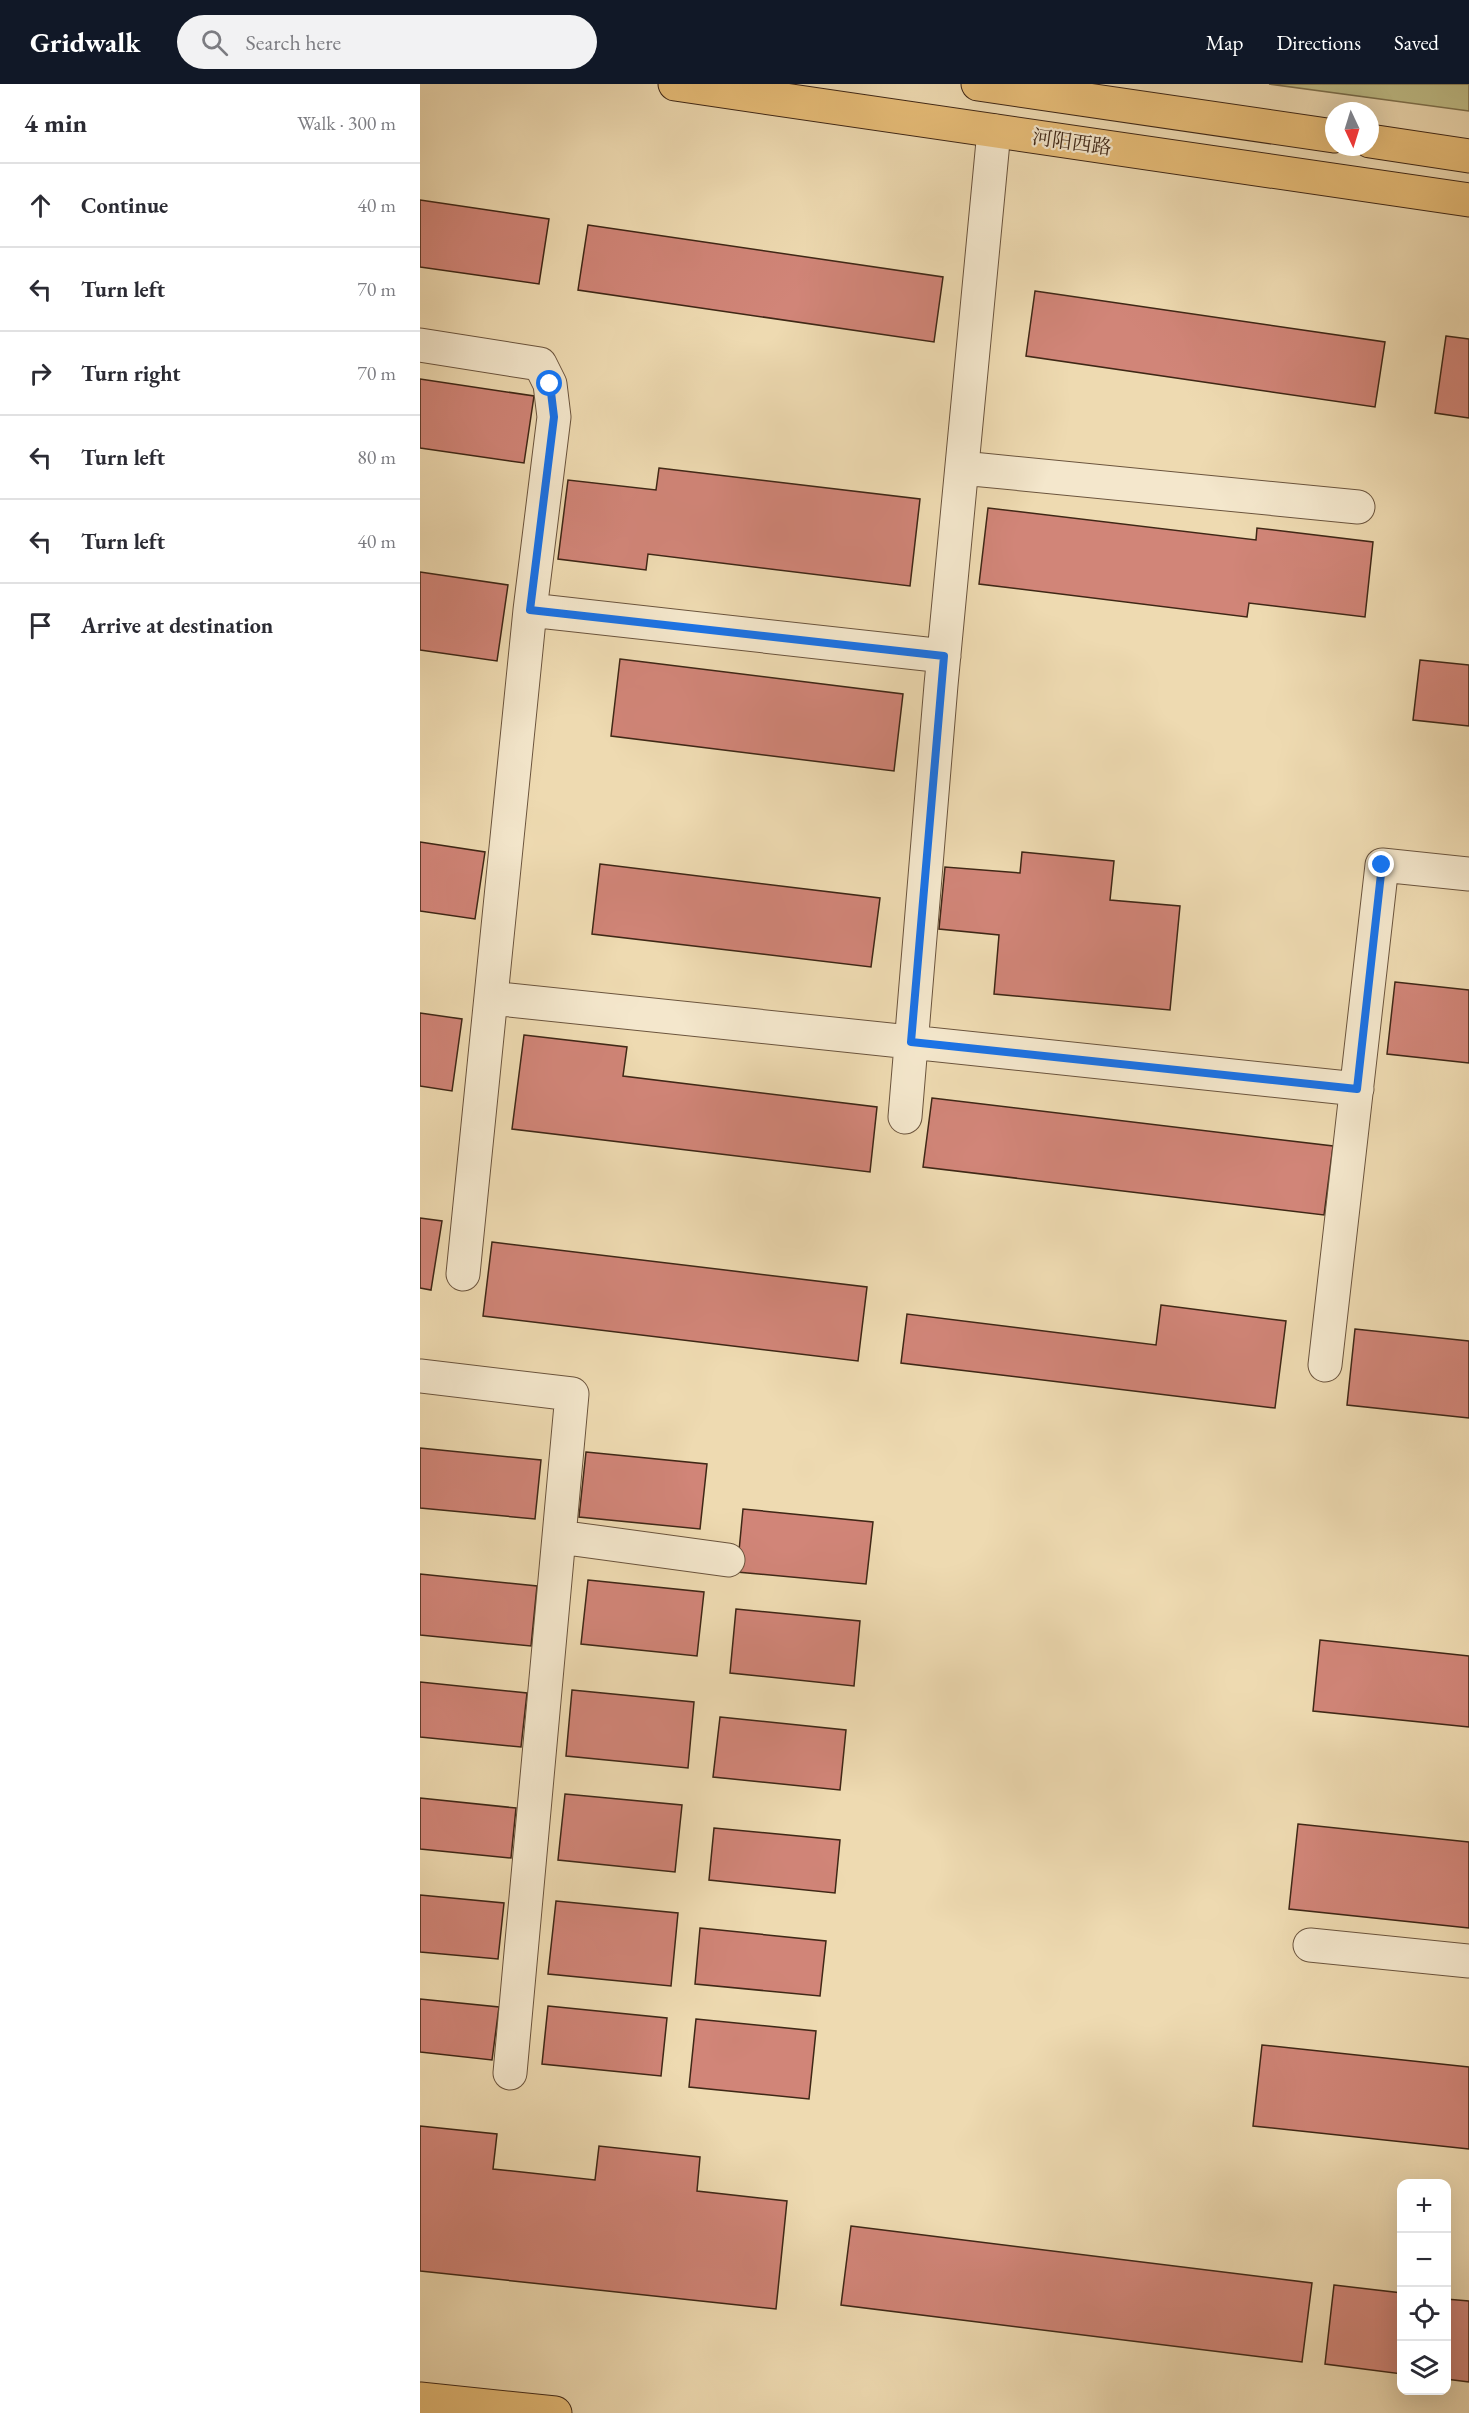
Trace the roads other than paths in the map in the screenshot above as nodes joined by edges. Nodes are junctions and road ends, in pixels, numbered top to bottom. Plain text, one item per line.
1 (675, 84) edge
2 (978, 84) edge
3 (994, 131) junction
4 (1325, 135) edge
5 (1379, 142) edge
6 (1469, 156) edge
7 (1469, 200) edge
8 (420, 345) edge
9 (962, 468) junction
10 (1358, 507) dead end
11 (530, 610) junction
12 (944, 656) junction
13 (1469, 874) edge
14 (491, 998) junction
15 (911, 1042) junction
16 (1357, 1089) junction
17 (905, 1117) dead end
18 (463, 1274) dead end
19 (1325, 1365) dead end
20 (420, 1376) edge
21 (559, 1537) junction
22 (728, 1560) dead end
23 (1310, 1945) dead end
24 (1469, 1961) edge
25 (510, 2073) dead end
26 (420, 2399) edge
27 (555, 2413) edge

1 - 3 main road, 河阳西路
2 - 4 main road
3 - 7 main road, 河阳西路
3 - 9 street
5 - 6 main road
8 - 11 street
9 - 10 street
9 - 12 street
11 - 12 street
11 - 14 street
12 - 15 street
13 - 16 street
14 - 15 street
14 - 18 street
15 - 16 street
15 - 17 street
16 - 19 street
20 - 21 street
21 - 22 street
21 - 25 street
23 - 24 street
26 - 27 main road

